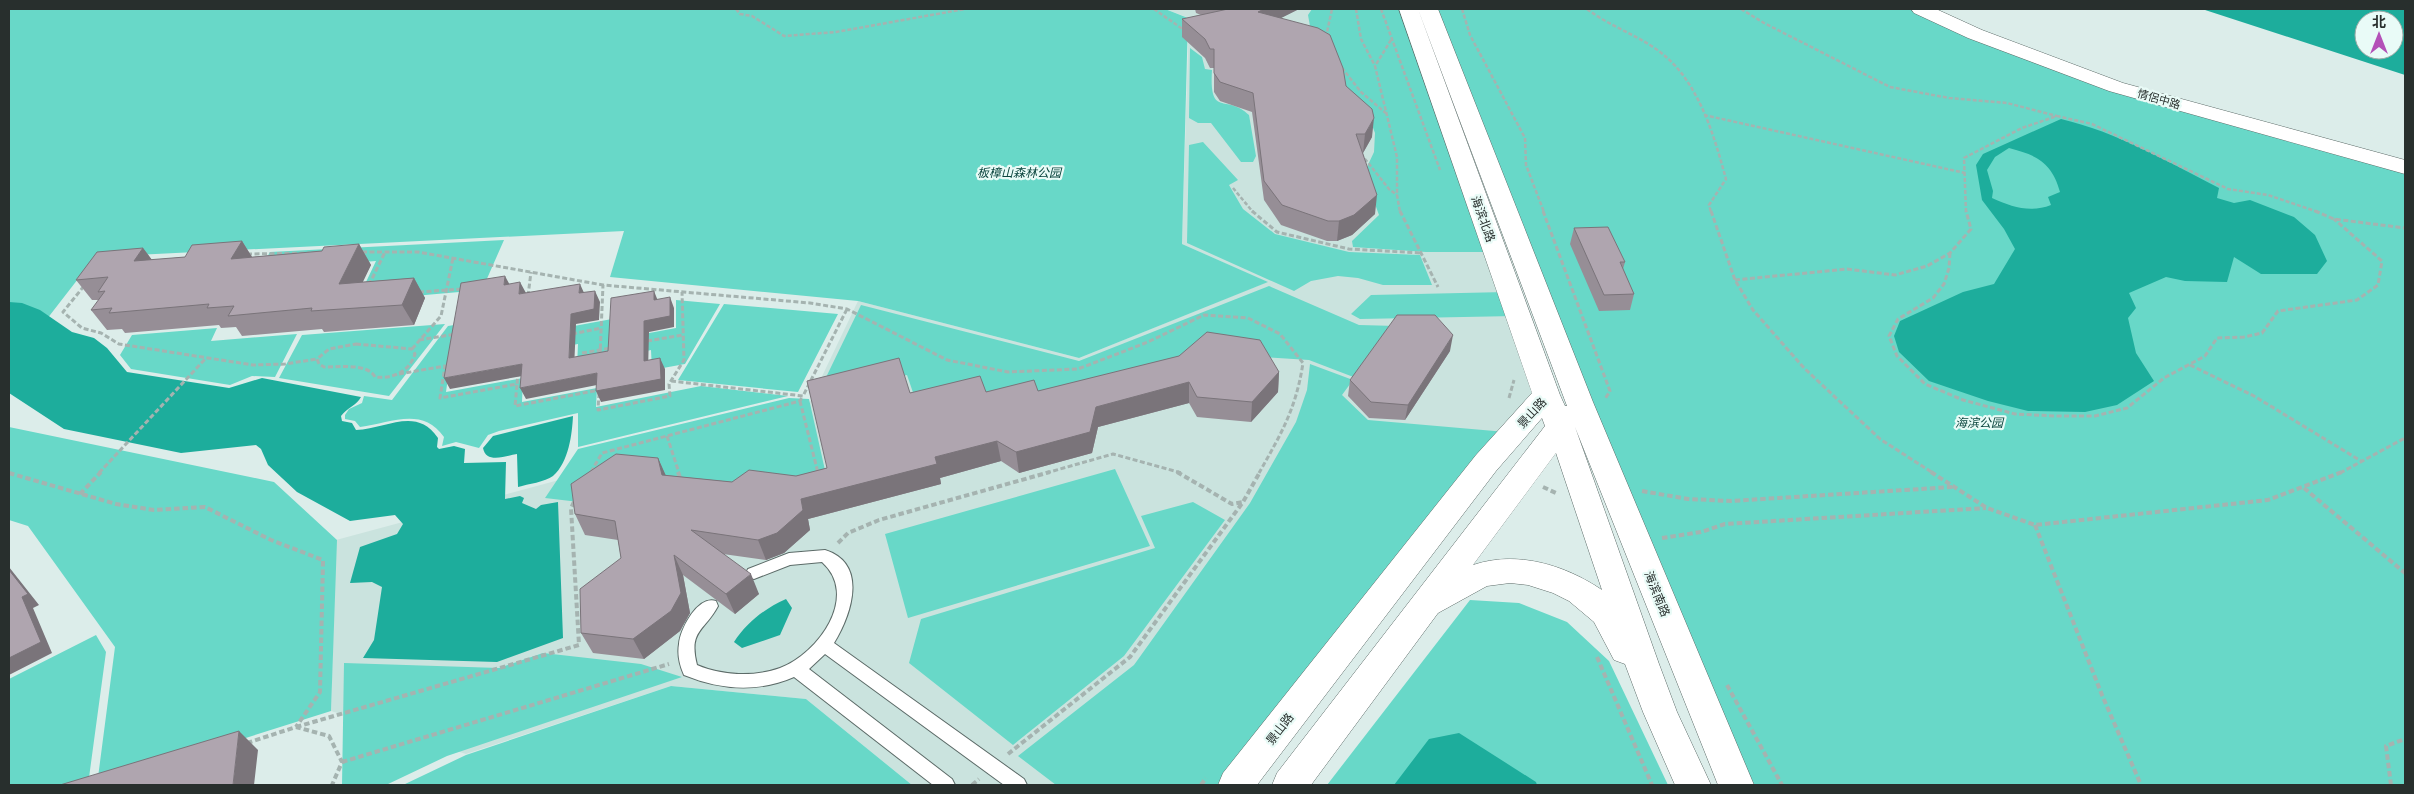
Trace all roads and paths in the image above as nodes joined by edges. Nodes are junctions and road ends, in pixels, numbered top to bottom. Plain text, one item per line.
1 (736, 9) edge
2 (965, 9) edge
3 (1154, 9) edge
4 (1332, 9) edge
5 (1356, 9) edge
6 (1381, 9) edge
7 (1408, 9) edge
8 (1428, 9) edge
9 (1462, 9) edge
10 (1587, 9) edge
11 (1742, 9) edge
12 (1921, 9) edge
13 (1941, 9) edge
14 (1188, 33) edge
15 (1392, 39) junction
16 (1331, 43) edge
17 (1375, 66) junction
18 (1341, 67) edge
19 (1703, 115) junction
20 (1388, 116) junction
21 (2057, 116) junction
22 (1357, 149) edge
23 (2405, 158) edge
24 (2405, 167) edge
25 (1965, 173) junction
26 (1442, 176) dead end
27 (1232, 188) dead end
28 (1397, 195) junction
29 (2334, 219) junction
30 (2405, 228) edge
31 (358, 252) edge
32 (385, 252) junction
33 (265, 253) junction
34 (311, 253) edge
35 (1422, 253) junction
36 (1950, 253) junction
37 (246, 254) dead end
38 (452, 258) junction
39 (260, 261) edge
40 (531, 272) junction
41 (1735, 280) junction
42 (85, 284) edge
43 (603, 284) junction
44 (1438, 287) dead end
45 (463, 288) edge
46 (367, 290) edge
47 (446, 290) junction
48 (682, 292) junction
49 (410, 293) edge
50 (528, 297) edge
51 (847, 309) junction
52 (601, 328) junction
53 (458, 334) edge
54 (566, 335) edge
55 (683, 335) junction
56 (419, 340) junction
57 (637, 343) edge
58 (619, 346) edge
59 (412, 349) junction
60 (600, 350) junction
61 (582, 353) dead end
62 (206, 358) junction
63 (600, 358) edge
64 (317, 359) junction
65 (2190, 365) junction
66 (519, 368) edge
67 (399, 374) junction
68 (1515, 374) dead end
69 (671, 381) junction
70 (599, 382) edge
71 (517, 384) junction
72 (599, 390) junction
73 (1546, 395) junction
74 (803, 396) junction
75 (800, 402) junction
76 (1590, 404) junction
77 (1506, 405) dead end
78 (1561, 427) junction
79 (667, 436) junction
80 (2405, 438) edge
81 (2362, 462) junction
82 (9, 473) edge
83 (588, 477) edge
84 (1523, 477) junction
85 (821, 485) edge
86 (683, 486) edge
87 (1953, 487) junction
88 (2304, 487) junction
89 (1586, 493) junction
90 (80, 494) junction
91 (1642, 499) dead end
92 (575, 500) edge
93 (1243, 502) junction
94 (1987, 508) junction
95 (2035, 525) junction
96 (1663, 547) dead end
97 (825, 556) junction
98 (754, 573) dead end
99 (2405, 574) edge
100 (710, 606) dead end
101 (1423, 608) junction
102 (824, 645) junction
103 (1595, 652) dead end
104 (687, 659) junction
105 (795, 668) junction
106 (1723, 678) dead end
107 (1656, 702) junction
108 (296, 727) junction
109 (2405, 739) edge
110 (241, 744) edge
111 (342, 762) junction
112 (993, 766) junction
113 (1222, 781) edge
114 (332, 785) edge
115 (946, 785) edge
116 (972, 785) edge
117 (1018, 785) edge
118 (1201, 785) edge
119 (1290, 785) edge
120 (1652, 785) edge
121 (1693, 785) edge
122 (1736, 785) edge
123 (1782, 785) edge
124 (2141, 785) edge
125 (2392, 785) edge

1 - 2 path
3 - 14 path
4 - 16 path
5 - 17 path
6 - 15 path
7 - 73 main road, 海滨北路
8 - 76 main road, 海滨北路
9 - 76 path
10 - 19 path
11 - 21 path
12 - 24 main road, 情侶中路
13 - 23 main road, 情侶中路
15 - 17 path
15 - 26 path
17 - 20 path
18 - 20 path
19 - 25 path
19 - 41 path
20 - 28 path
21 - 25 path
21 - 29 path
22 - 28 path
25 - 36 path
27 - 35 path
28 - 35 path
29 - 30 path
29 - 65 path
31 - 32 path
32 - 38 path
32 - 46 path
33 - 34 path
33 - 37 path
33 - 39 path
35 - 44 path
36 - 41 path
36 - 65 path
38 - 40 path
38 - 47 path
40 - 43 path
40 - 50 path
41 - 87 path
42 - 62 path
43 - 48 path
43 - 52 path
45 - 47 path
47 - 49 path
47 - 56 path
48 - 51 path
48 - 55 path
51 - 74 path
51 - 93 path
52 - 54 path
52 - 60 path
53 - 56 path
55 - 57 path
55 - 69 path
56 - 59 path
58 - 60 path
59 - 64 path
59 - 67 path
60 - 61 path
60 - 63 path
62 - 64 path
62 - 90 path
64 - 67 path
65 - 81 path
66 - 71 path
67 - 71 path
68 - 77 path
69 - 72 path
69 - 74 path
70 - 72 path
71 - 72 path
73 - 76 main road, 景山路
73 - 78 main road, 海滨北路
73 - 113 main road, 景山路
74 - 75 path
75 - 79 path
75 - 85 path
76 - 78 main road
76 - 122 main road, 海滨南路
78 - 84 main road
78 - 89 main road
79 - 83 path
79 - 86 path
80 - 81 path
81 - 88 path
82 - 90 path
84 - 89 path
84 - 101 main road
87 - 91 path
87 - 94 path
88 - 95 path
88 - 99 path
89 - 107 main road
90 - 108 path
92 - 108 path
93 - 97 path
93 - 112 path
94 - 95 path
94 - 96 path
95 - 124 path
97 - 98 lane
97 - 102 lane
100 - 104 lane
101 - 107 main road
101 - 119 main road
102 - 105 lane
102 - 112 lane
103 - 120 path
104 - 105 lane
104 - 111 path
105 - 115 lane
106 - 123 path
107 - 121 main road
108 - 110 path
108 - 111 path
109 - 125 path
111 - 114 path
112 - 116 path
112 - 117 lane
113 - 118 path

